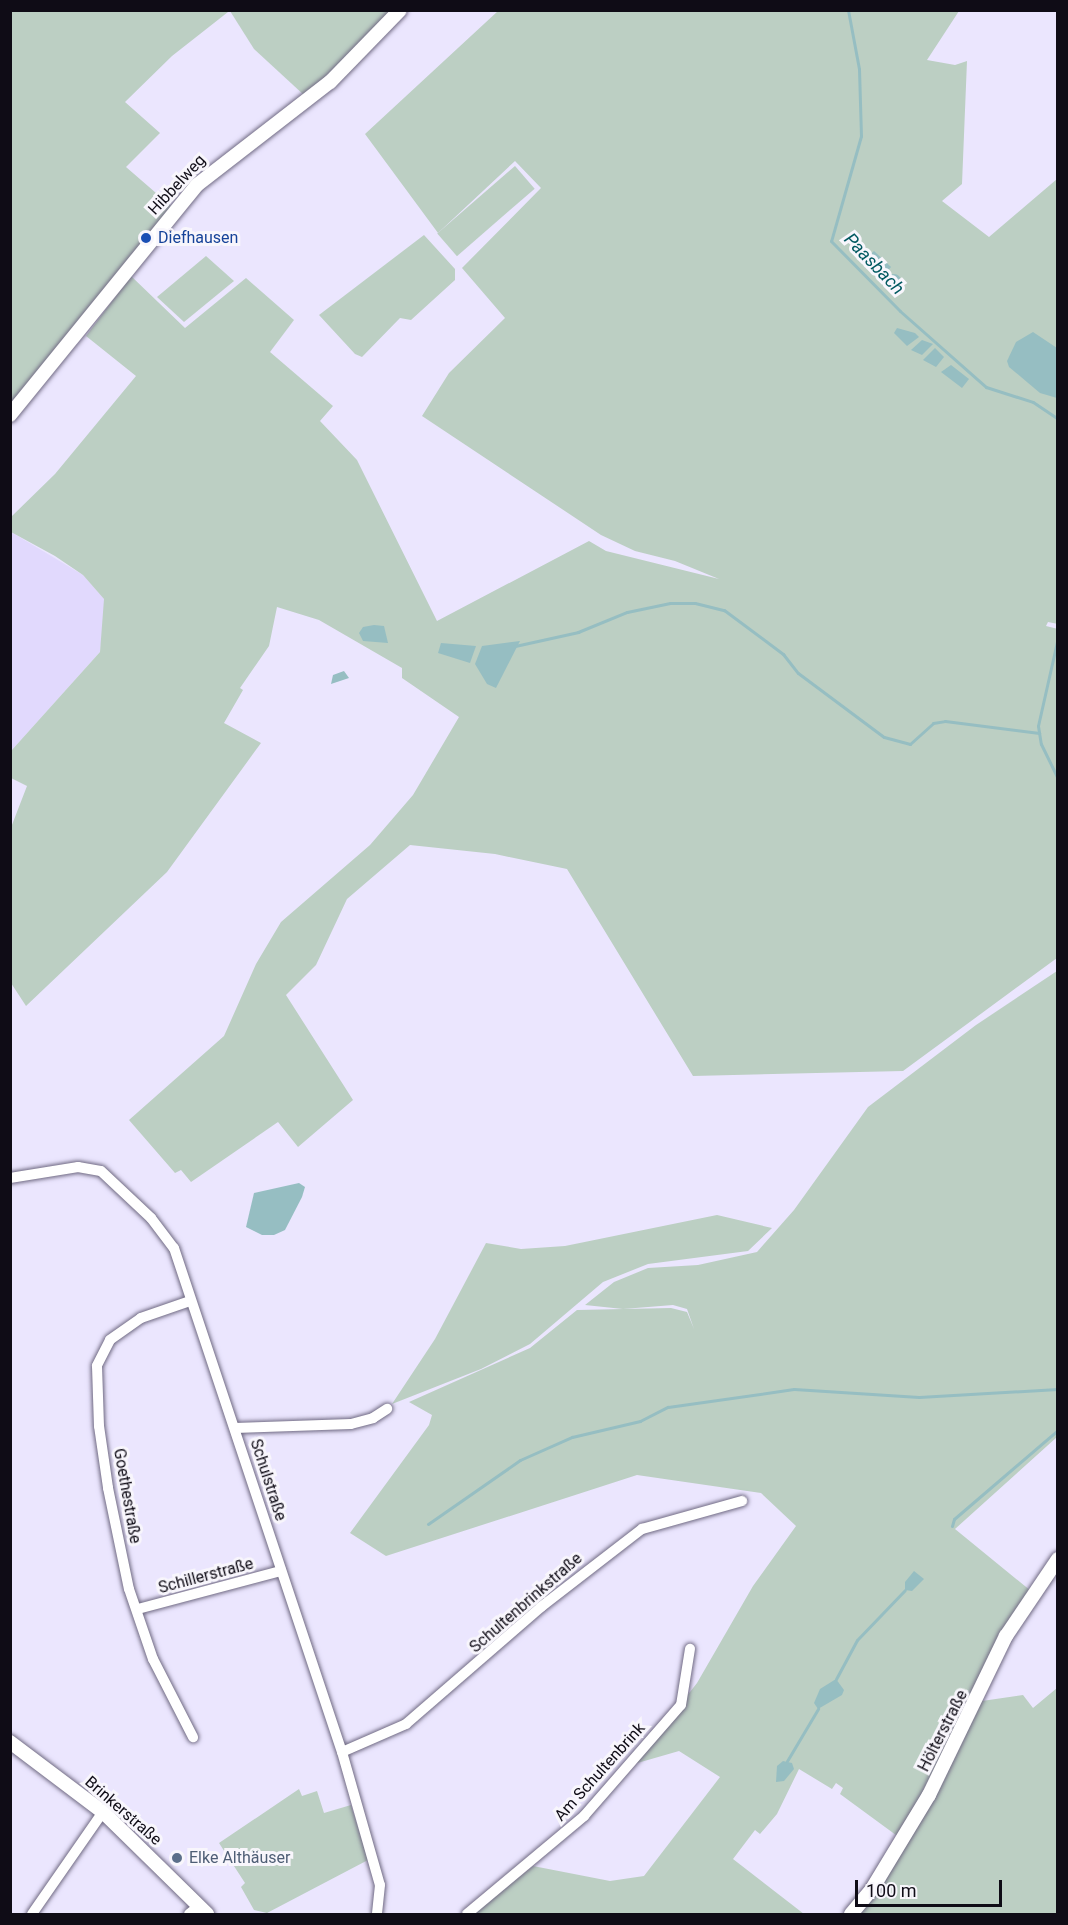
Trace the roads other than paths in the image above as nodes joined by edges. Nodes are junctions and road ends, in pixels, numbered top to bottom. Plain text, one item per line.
1 (400, 10) edge
2 (10, 415) edge
3 (10, 1178) edge
4 (190, 1301) junction
5 (387, 1409) dead end
6 (236, 1428) junction
7 (742, 1501) dead end
8 (1058, 1559) edge
9 (281, 1571) junction
10 (138, 1609) junction
11 (690, 1648) dead end
12 (193, 1737) dead end
13 (10, 1742) edge
14 (342, 1752) junction
15 (103, 1812) junction
16 (198, 1912) edge
17 (32, 1914) edge
18 (377, 1914) edge
19 (467, 1914) edge
20 (850, 1914) edge

1 - 2 street, Hibbelweg
3 - 4 street, Schulstraße
4 - 6 street, Schulstraße
4 - 10 street, Goethestraße
5 - 6 street
6 - 9 street, Schulstraße
7 - 14 street, Schultenbrinkstraße
8 - 20 street, Hölterstraße
9 - 10 street, Schillerstraße
9 - 14 street, Schulstraße
10 - 12 street, Goethestraße
11 - 19 street, Am Schultenbrink
13 - 15 street, Brinkerstraße
14 - 18 street, Schulstraße
15 - 16 street, Brinkerstraße
15 - 17 street

